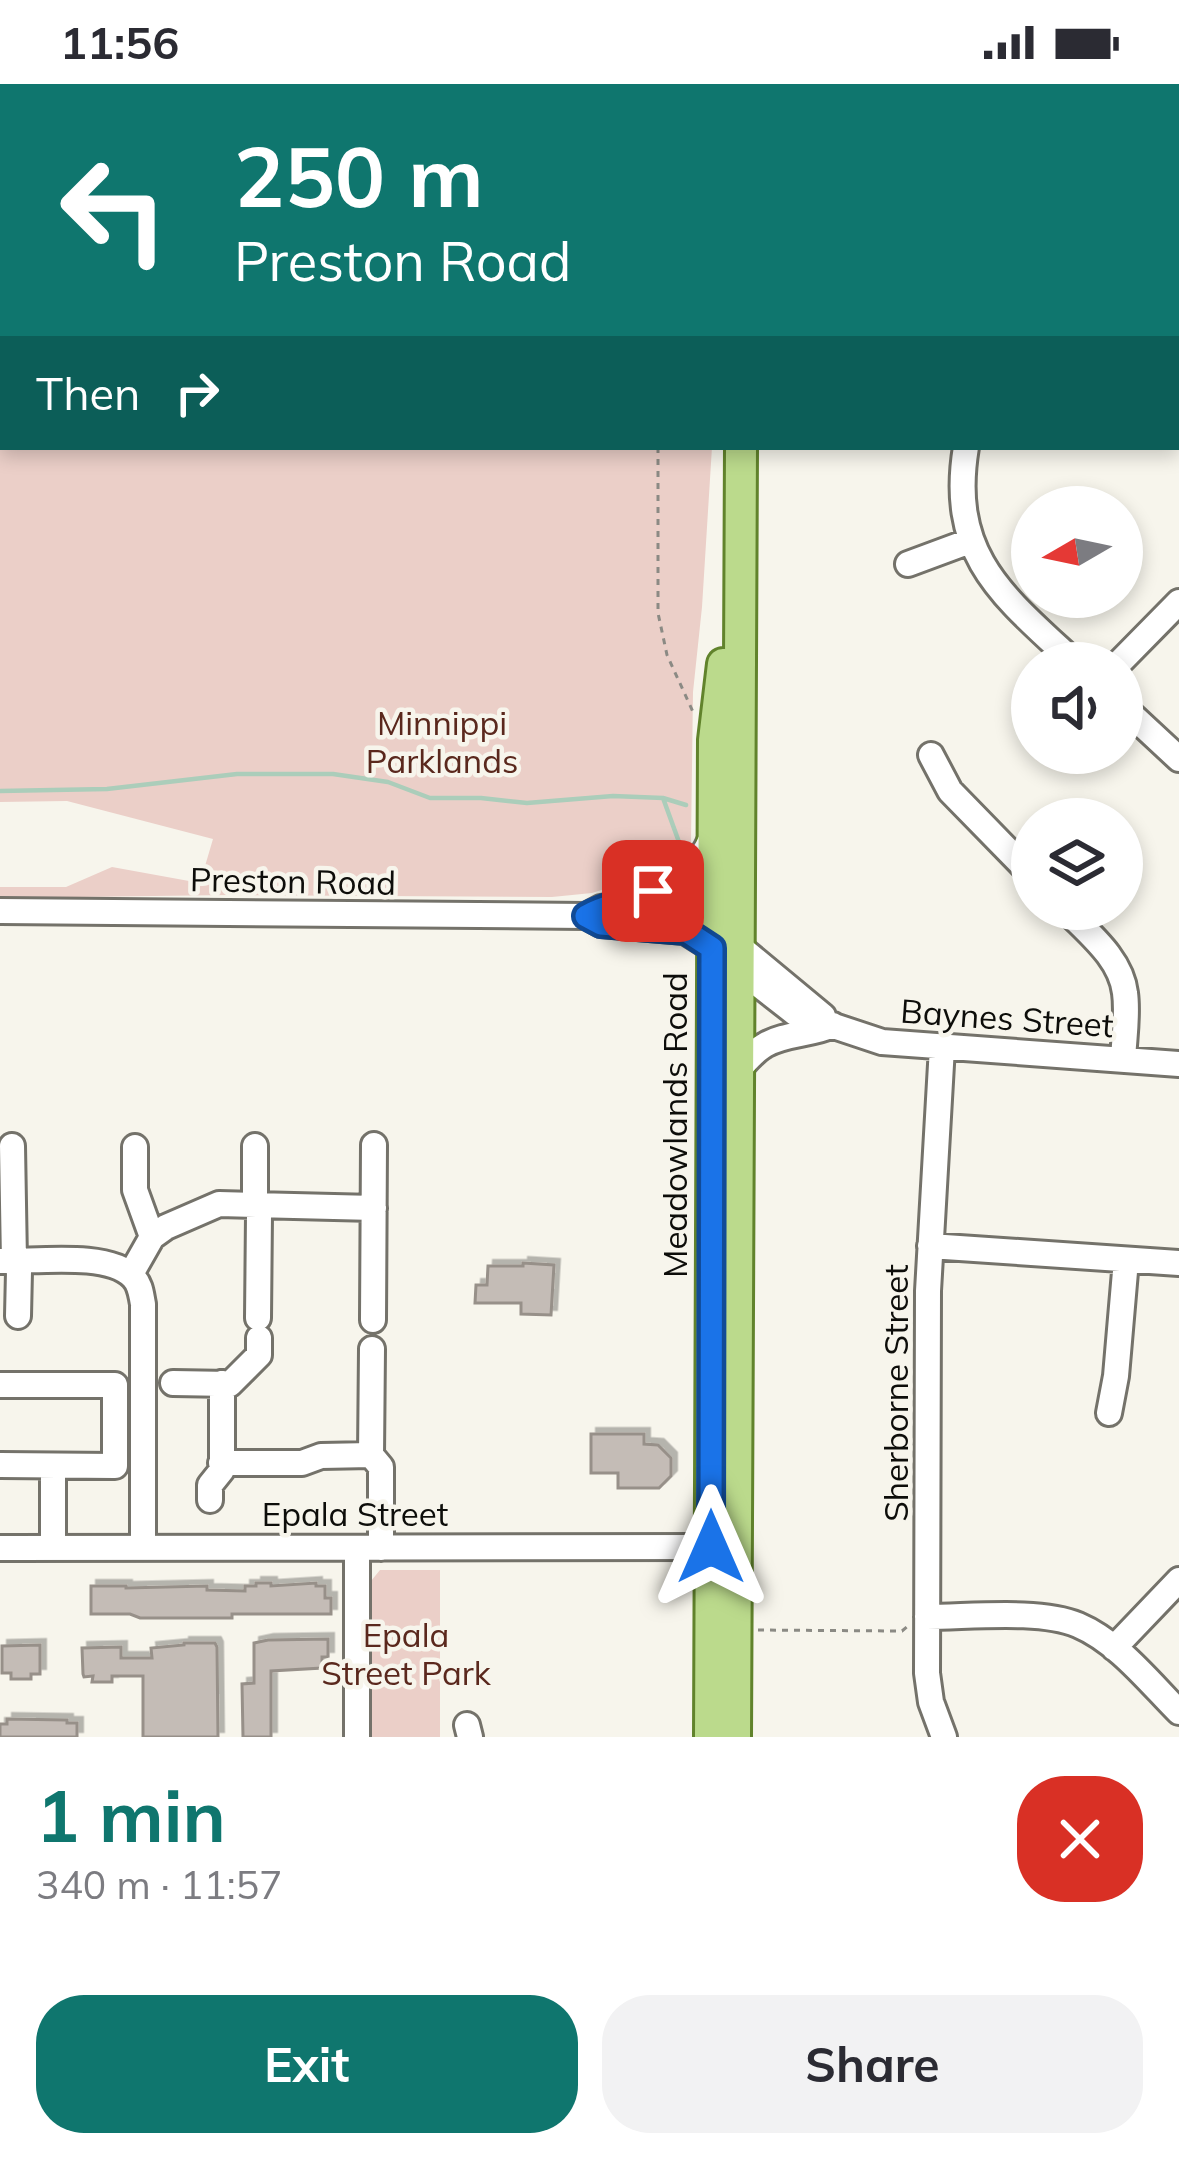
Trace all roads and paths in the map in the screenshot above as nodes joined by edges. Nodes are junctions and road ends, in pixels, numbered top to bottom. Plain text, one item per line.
1 (658, 450) edge
2 (741, 450) edge
3 (966, 450) edge
4 (741, 516) junction
5 (970, 541) junction
6 (908, 564) dead end
7 (1179, 602) edge
8 (1052, 642) edge
9 (1140, 642) edge
10 (695, 718) dead end
11 (1143, 726) edge
12 (931, 755) dead end
13 (1179, 759) edge
14 (713, 835) junction
15 (1011, 853) edge
16 (628, 903) junction
17 (0, 911) edge
18 (586, 916) junction
19 (1085, 930) edge
20 (724, 946) junction
21 (833, 1025) junction
22 (941, 1047) junction
23 (1123, 1060) junction
24 (1179, 1064) edge
25 (736, 1072) junction
26 (374, 1145) dead end
27 (12, 1146) dead end
28 (255, 1146) dead end
29 (135, 1147) dead end
30 (255, 1204) junction
31 (374, 1208) junction
32 (152, 1237) junction
33 (930, 1246) junction
34 (1126, 1260) junction
35 (7, 1261) edge
36 (1179, 1263) edge
37 (131, 1274) junction
38 (18, 1316) dead end
39 (373, 1320) dead end
40 (372, 1349) dead end
41 (173, 1383) dead end
42 (222, 1383) junction
43 (0, 1385) edge
44 (1109, 1413) dead end
45 (371, 1455) junction
46 (221, 1463) junction
47 (0, 1465) edge
48 (53, 1466) junction
49 (211, 1500) dead end
50 (711, 1547) junction
51 (0, 1548) edge
52 (53, 1548) junction
53 (143, 1548) junction
54 (369, 1548) junction
55 (1179, 1580) edge
56 (927, 1620) junction
57 (756, 1630) dead end
58 (1114, 1648) junction
59 (1179, 1712) edge
60 (357, 1737) edge
61 (710, 1737) edge
62 (735, 1737) edge
63 (944, 1737) edge

1 - 10 path
2 - 4 main road, Meadowlands Road
3 - 5 street
4 - 14 main road, Meadowlands Road
4 - 20 main road, Meadowlands Road
5 - 6 street
5 - 8 street
7 - 9 street
11 - 13 street
12 - 15 street
14 - 16 street
14 - 20 main road, Meadowlands Road
16 - 18 street, Preston Road
16 - 20 street, Preston Road
17 - 18 street, Preston Road
18 - 20 street, Preston Road
19 - 23 street
20 - 21 street, Baynes Street
20 - 25 main road, Meadowlands Road
20 - 50 main road, Meadowlands Road
21 - 22 street, Baynes Street
21 - 25 street
22 - 23 street, Baynes Street
22 - 33 street, Sherborne Street
23 - 24 street, Baynes Street
25 - 62 main road, Meadowlands Road
26 - 31 street
27 - 35 street
28 - 30 street
29 - 32 street
30 - 31 street
30 - 32 street
30 - 42 street
31 - 39 street
32 - 37 street
33 - 34 street
33 - 56 street, Sherborne Street
34 - 36 street
34 - 44 street
35 - 37 street
35 - 38 street
37 - 53 street
40 - 45 street
41 - 42 street
42 - 46 street
43 - 48 street
45 - 46 street
45 - 54 street
46 - 49 street
47 - 48 street
48 - 52 street
50 - 54 street, Epala Street
50 - 61 main road, Meadowlands Road
51 - 52 street, Epala Street
52 - 53 street, Epala Street
53 - 54 street, Epala Street
54 - 60 street
55 - 58 street
56 - 57 path
56 - 58 street
56 - 63 street, Sherborne Street
58 - 59 street

